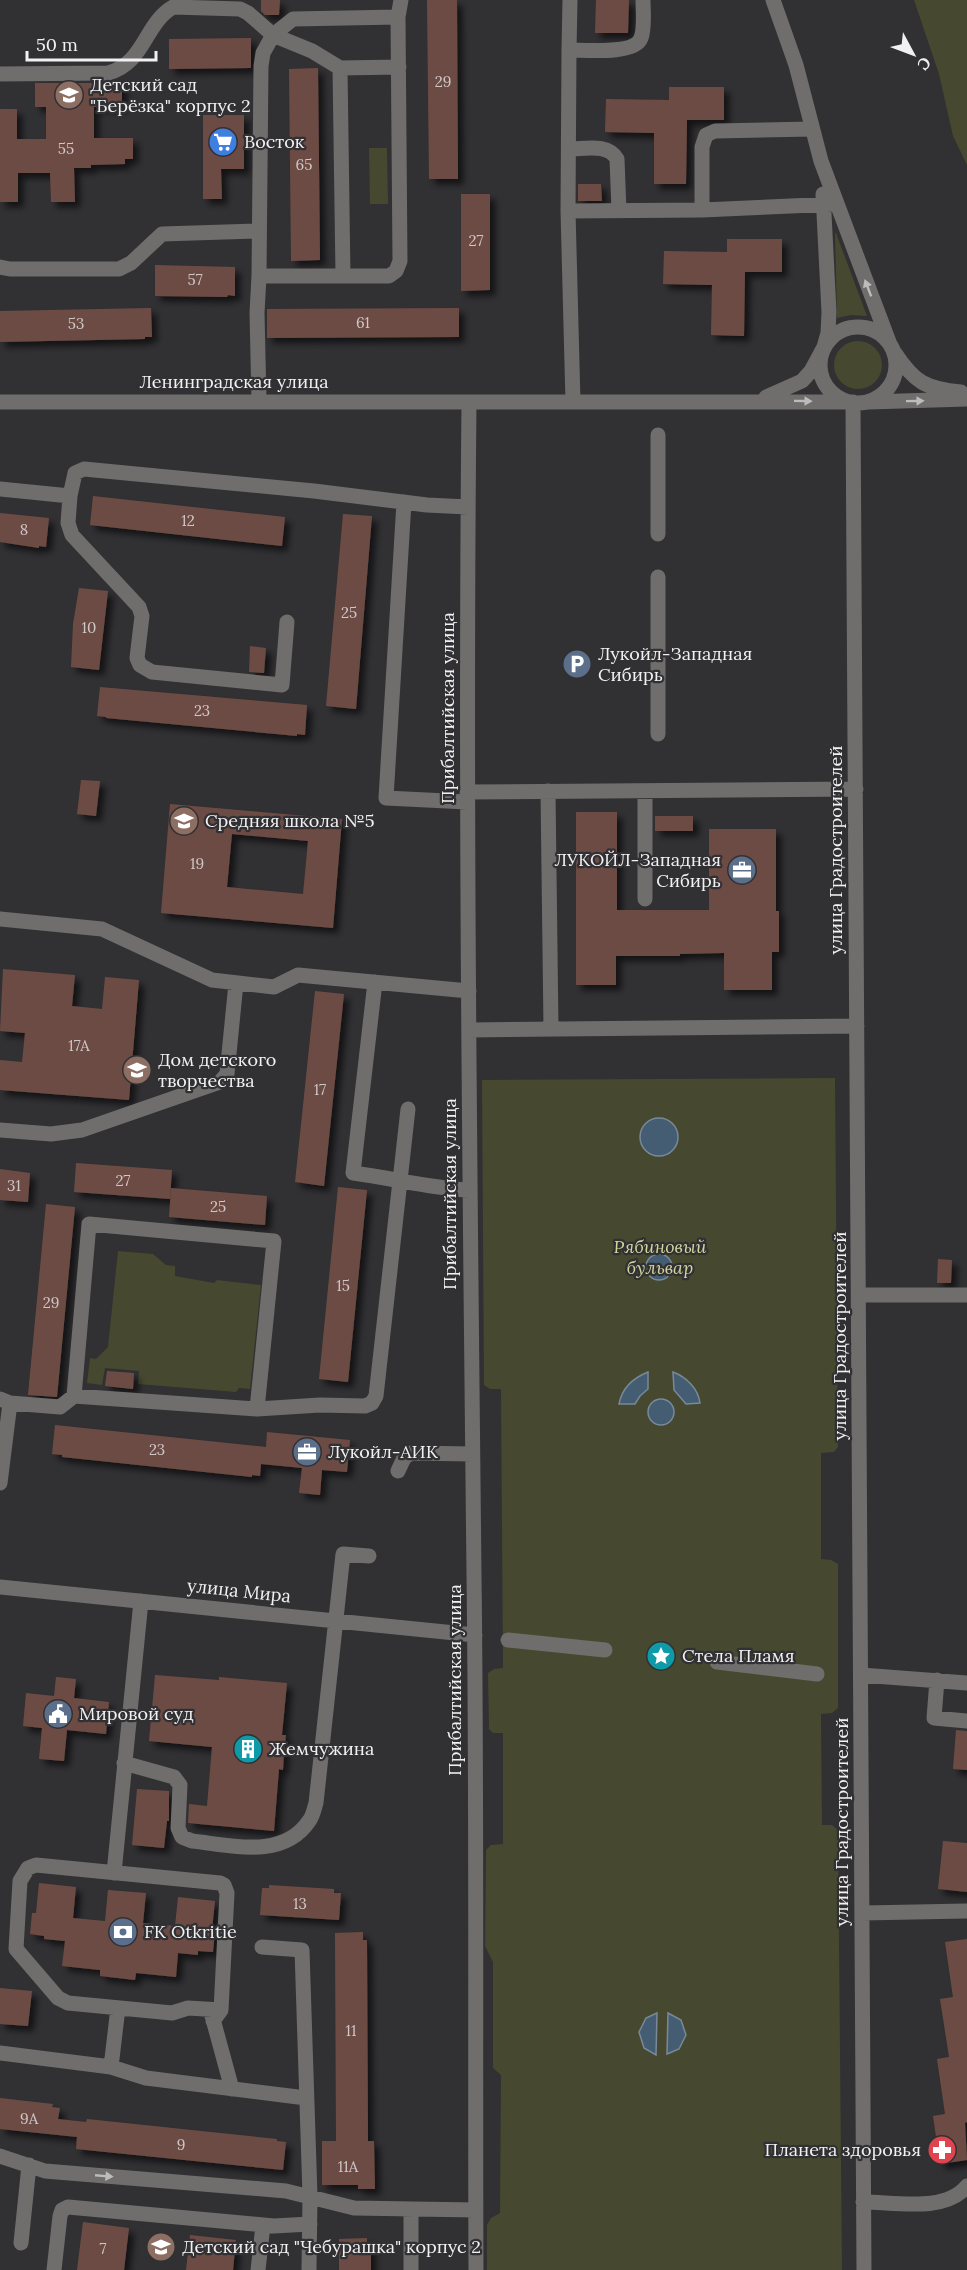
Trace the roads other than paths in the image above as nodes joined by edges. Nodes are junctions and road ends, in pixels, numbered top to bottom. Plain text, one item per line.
1 (401, 0) edge
2 (570, 0) edge
3 (643, 0) edge
4 (772, 0) edge
5 (398, 17) junction
6 (273, 35) junction
7 (569, 50) junction
8 (399, 67) junction
9 (340, 68) junction
10 (0, 74) edge
11 (812, 129) junction
12 (569, 149) junction
13 (830, 204) junction
14 (702, 210) junction
15 (568, 211) junction
16 (619, 211) junction
17 (259, 231) junction
18 (0, 267) edge
19 (259, 276) junction
20 (343, 276) junction
21 (891, 346) junction
22 (825, 347) junction
23 (967, 393) edge
24 (967, 399) edge
25 (259, 401) junction
26 (753, 401) junction
27 (0, 402) edge
28 (573, 402) junction
29 (858, 402) junction
30 (469, 403) junction
31 (658, 435) dead end
32 (0, 489) edge
33 (70, 496) junction
34 (404, 502) junction
35 (468, 507) junction
36 (658, 534) dead end
37 (658, 577) dead end
38 (286, 622) dead end
39 (658, 734) dead end
40 (856, 789) junction
41 (548, 791) junction
42 (645, 791) junction
43 (467, 797) junction
44 (645, 899) dead end
45 (0, 919) edge
46 (375, 982) junction
47 (236, 983) junction
48 (469, 991) junction
49 (857, 1026) junction
50 (551, 1029) junction
51 (469, 1030) junction
52 (408, 1109) dead end
53 (0, 1130) edge
54 (400, 1181) junction
55 (469, 1190) junction
56 (966, 1294) edge
57 (859, 1295) junction
58 (74, 1396) junction
59 (5, 1401) edge
60 (257, 1409) junction
61 (472, 1454) junction
62 (398, 1470) dead end
63 (0, 1483) edge
64 (369, 1556) dead end
65 (0, 1587) edge
66 (141, 1601) junction
67 (336, 1620) junction
68 (475, 1635) junction
69 (508, 1640) dead end
70 (605, 1650) dead end
71 (717, 1662) dead end
72 (817, 1674) dead end
73 (861, 1675) junction
74 (937, 1680) junction
75 (967, 1683) edge
76 (967, 1721) edge
77 (124, 1763) junction
78 (114, 1873) junction
79 (967, 1911) edge
80 (862, 1913) junction
81 (262, 1947) dead end
82 (118, 2008) junction
83 (215, 2014) junction
84 (0, 2053) edge
85 (111, 2067) junction
86 (232, 2090) junction
87 (306, 2098) junction
88 (0, 2156) edge
89 (29, 2165) junction
90 (967, 2186) edge
91 (310, 2196) junction
92 (863, 2202) junction
93 (411, 2210) junction
94 (476, 2210) junction
95 (310, 2224) junction
96 (263, 2225) junction
97 (21, 2243) dead end
98 (54, 2270) edge
99 (258, 2270) edge
100 (309, 2270) edge
101 (411, 2270) edge
102 (476, 2270) edge
103 (864, 2270) edge

1 - 5 street
2 - 7 street
3 - 7 street
4 - 11 street
5 - 6 street
5 - 8 street
6 - 9 street
6 - 10 street
6 - 17 street
7 - 12 street
8 - 9 street
8 - 20 street
9 - 20 street
11 - 13 street
11 - 14 street
12 - 15 street
12 - 16 street
13 - 14 street
21 -> 13 street
13 - 22 street
14 - 16 street
15 - 16 street
15 - 28 street
17 - 18 street
17 - 19 street
19 - 20 street
19 - 25 street
21 - 22 street
21 - 23 street
21 - 29 street
22 - 26 street
22 - 29 street
29 -> 24 street
25 - 27 street, Ленинградская улица
25 - 30 street, Ленинградская улица
26 - 28 street
26 -> 29 street
28 - 30 street
29 - 40 street, улица Градостроителей
30 - 35 street, Прибалтийская улица
31 - 36 street
32 - 33 street
33 - 34 street
33 - 38 street
34 - 35 street
34 - 43 street
35 - 43 street, Прибалтийская улица
37 - 39 street
40 - 42 street
40 - 49 street, улица Градостроителей
41 - 42 street
41 - 43 street
41 - 50 street
42 - 44 street
43 - 48 street, Прибалтийская улица
45 - 47 street
46 - 47 street
46 - 48 street
46 - 54 street
47 - 53 street
48 - 51 street, Прибалтийская улица
49 - 50 street
49 - 57 street, улица Градостроителей
50 - 51 street
51 - 55 street, Прибалтийская улица
52 - 54 street
54 - 55 street
54 - 60 street
55 - 61 street, Прибалтийская улица
56 - 57 street
57 - 73 street, улица Градостроителей
58 - 59 street
58 - 60 street
58 - 60 street
59 - 63 street
61 - 62 street
61 - 68 street, Прибалтийская улица
64 - 67 street
65 - 66 street, улица Мира
66 - 67 street, улица Мира
66 - 77 street
67 - 68 street, улица Мира
67 - 77 street
68 - 94 street, Прибалтийская улица
69 - 70 street
71 - 72 street
73 - 74 street
73 - 80 street, улица Градостроителей
74 - 75 street
74 - 76 street
77 - 78 street
78 - 82 street
78 - 83 street
79 - 80 street
80 - 92 street, улица Градостроителей
81 - 87 street
82 - 83 street
82 - 85 street
83 - 86 street
84 - 85 street
85 - 86 street
86 - 87 street
87 - 91 street
88 - 89 street
89 -> 91 street
89 - 97 street
90 - 92 street
91 - 93 street
91 - 95 street
92 - 103 street, улица Градостроителей
93 - 94 street
93 - 101 street
94 - 102 street, Прибалтийская улица
95 - 96 street
95 - 100 street
96 - 98 street
96 - 99 street

